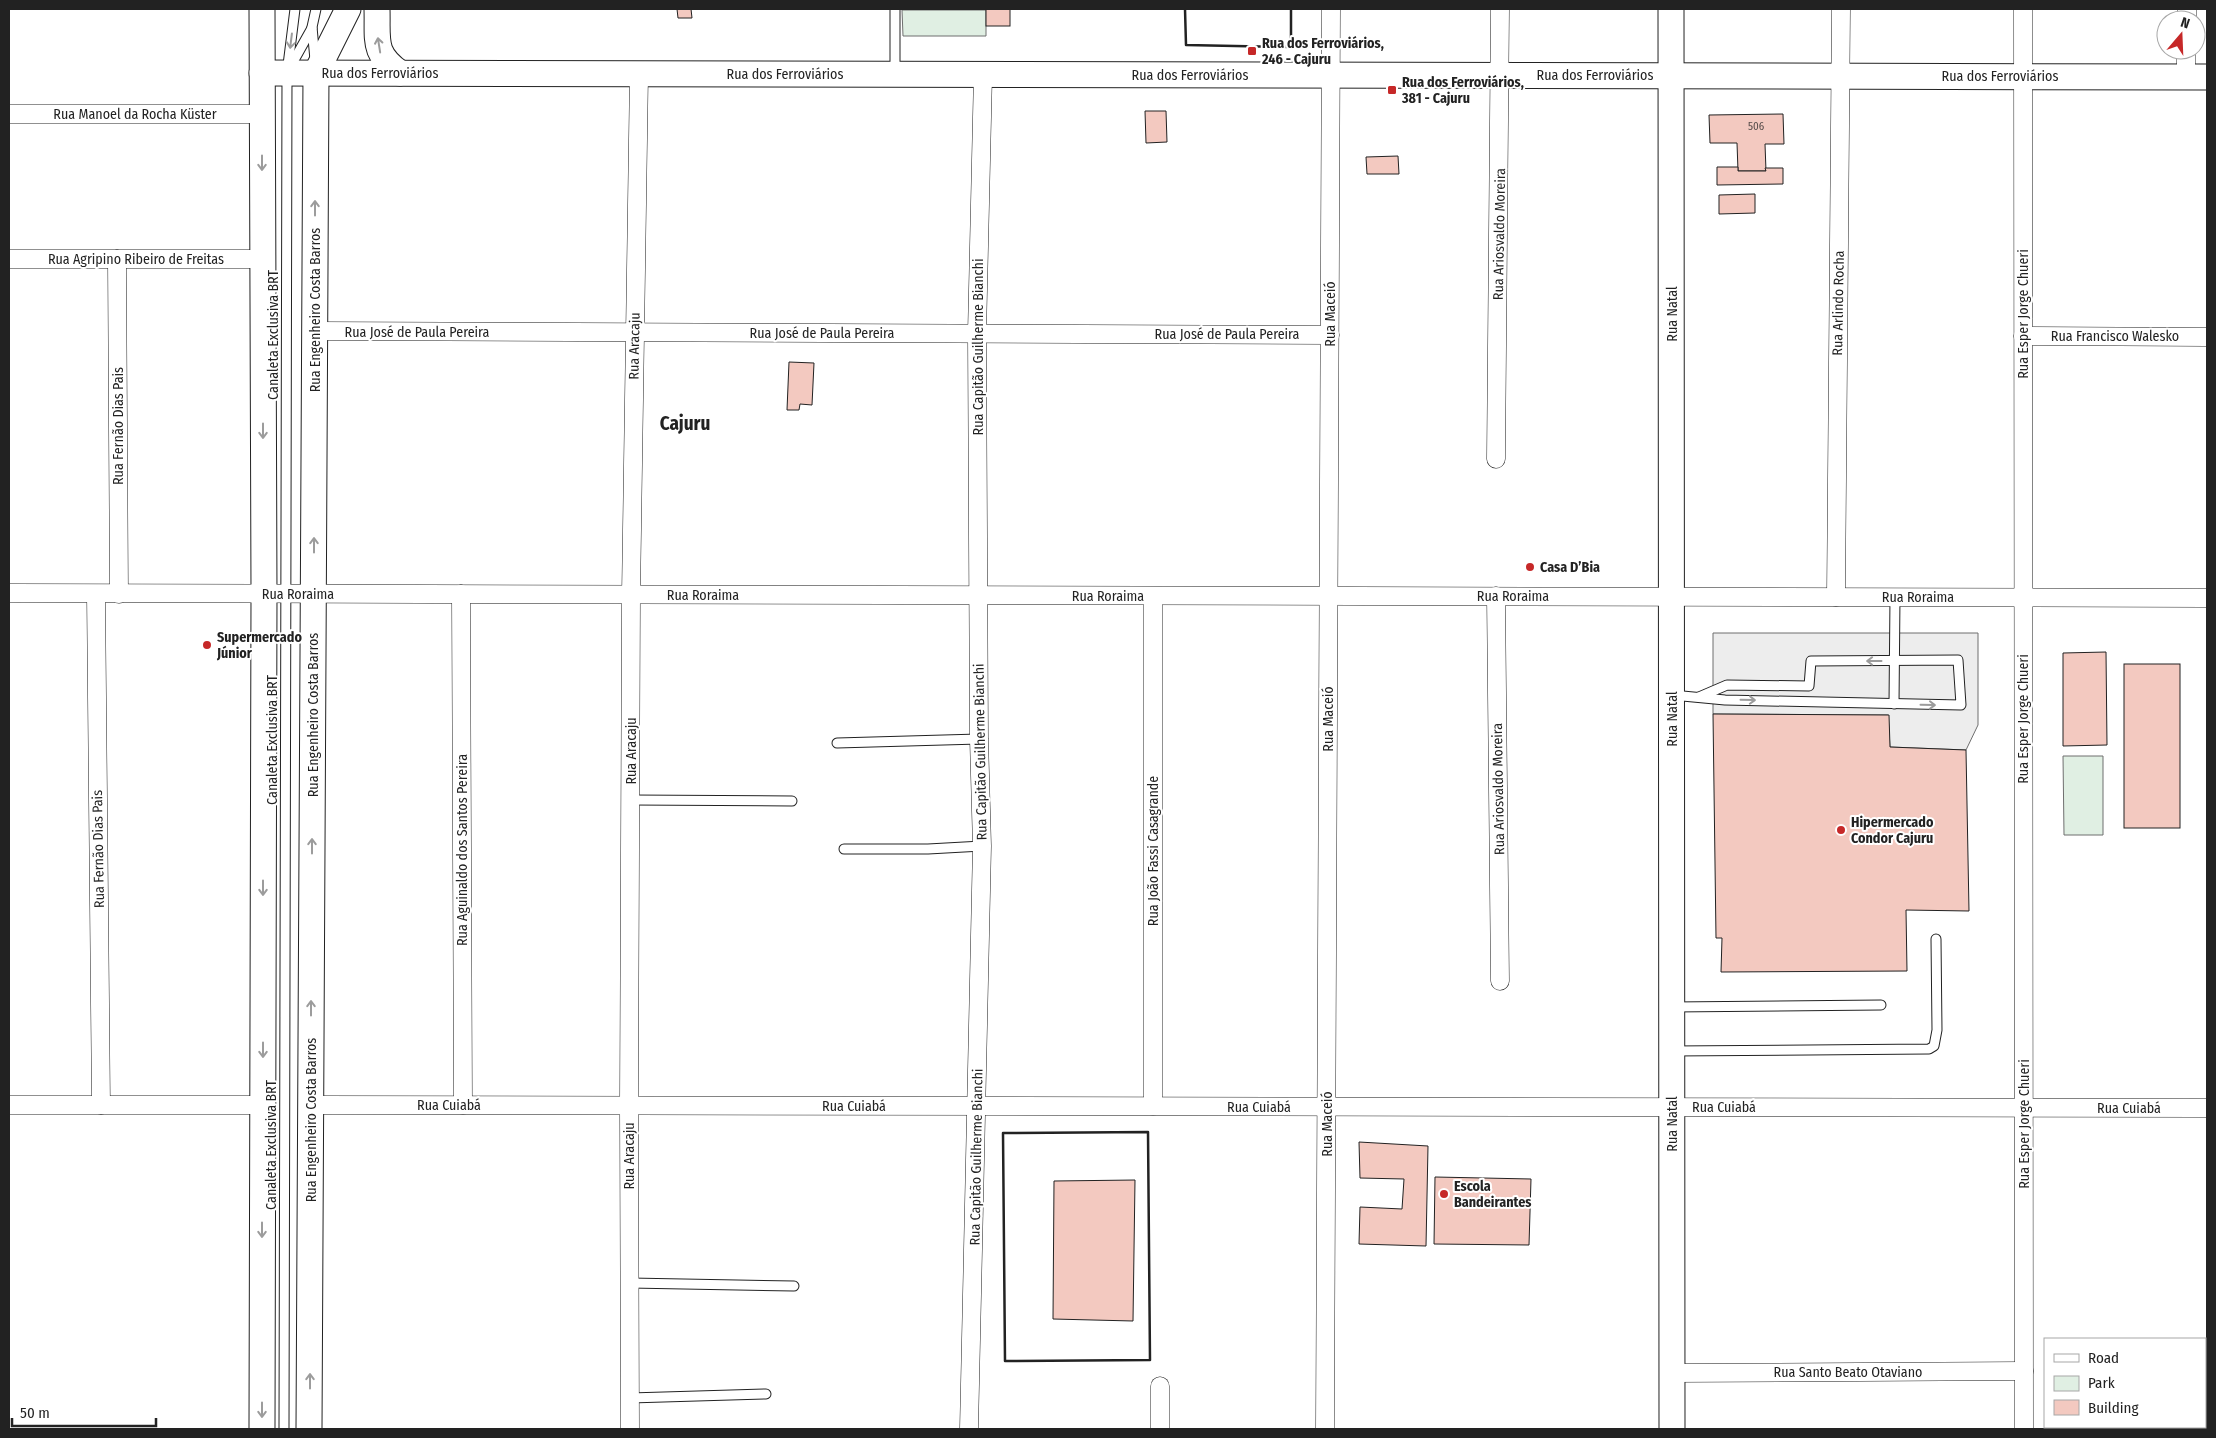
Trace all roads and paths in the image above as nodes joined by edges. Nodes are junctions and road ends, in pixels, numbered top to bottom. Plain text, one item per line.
1 (262, 9) edge
2 (295, 9) edge
3 (316, 9) edge
4 (348, 9) edge
5 (377, 9) edge
6 (894, 9) edge
7 (1331, 9) edge
8 (1500, 9) edge
9 (1671, 9) edge
10 (1841, 9) edge
11 (2022, 9) edge
12 (312, 27) junction
13 (2190, 60) edge
14 (262, 73) junction
15 (287, 73) junction
16 (316, 73) junction
17 (400, 73) junction
18 (638, 74) junction
19 (895, 74) junction
20 (983, 74) junction
21 (1331, 75) junction
22 (1500, 75) junction
23 (1672, 76) junction
24 (1840, 76) junction
25 (2023, 76) junction
26 (2197, 77) edge
27 (9, 114) edge
28 (262, 114) junction
29 (9, 259) edge
30 (117, 259) junction
31 (262, 259) junction
32 (314, 331) junction
33 (634, 332) junction
34 (977, 333) junction
35 (1330, 334) junction
36 (2023, 336) junction
37 (2207, 337) edge
38 (1496, 459) dead end
39 (9, 594) edge
40 (96, 594) junction
41 (119, 594) junction
42 (275, 594) junction
43 (314, 594) junction
44 (461, 594) junction
45 (631, 595) junction
46 (978, 595) junction
47 (1153, 596) junction
48 (1329, 596) junction
49 (1496, 596) junction
50 (1672, 597) junction
51 (1836, 597) junction
52 (1895, 597) junction
53 (2023, 598) junction
54 (2207, 598) edge
55 (1894, 661) junction
56 (1672, 696) junction
57 (1699, 697) junction
58 (1894, 704) junction
59 (979, 739) junction
60 (837, 743) dead end
61 (631, 800) junction
62 (792, 801) dead end
63 (982, 846) junction
64 (844, 849) dead end
65 (1936, 939) dead end
66 (1500, 981) dead end
67 (1881, 1006) dead end
68 (1672, 1007) junction
69 (1672, 1051) junction
70 (9, 1105) edge
71 (100, 1105) junction
72 (262, 1105) junction
73 (311, 1105) junction
74 (463, 1105) junction
75 (629, 1106) junction
76 (977, 1106) junction
77 (1153, 1106) junction
78 (1327, 1107) junction
79 (1672, 1107) junction
80 (2024, 1108) junction
81 (2207, 1108) edge
82 (630, 1283) junction
83 (794, 1286) dead end
84 (2024, 1371) junction
85 (1672, 1373) junction
86 (1160, 1386) dead end
87 (766, 1394) dead end
88 (630, 1398) junction
89 (262, 1429) edge
90 (284, 1429) edge
91 (309, 1429) edge
92 (630, 1429) edge
93 (969, 1429) edge
94 (1160, 1429) edge
95 (1325, 1429) edge
96 (1672, 1429) edge
97 (2024, 1429) edge

1 - 14 street
2 -> 15 lane
3 - 12 lane
4 - 16 street, Rua Engenheiro Costa Barros
17 -> 5 street
6 - 19 lane
7 - 21 street, Rua Maceió
8 - 22 street, Rua Ariosvaldo Moreira
9 - 23 street, Rua Natal
10 - 24 street, Rua Arlindo Rocha
11 - 25 street, Rua Esper Jorge Chueri
12 - 15 lane, Canaleta Exclusiva BRT
12 - 16 lane
13 - 26 street
14 - 15 street, Rua dos Ferroviários
14 - 28 street
15 - 16 street, Rua dos Ferroviários
15 - 42 lane, Canaleta Exclusiva BRT
16 - 17 street, Rua dos Ferroviários
32 -> 16 street, Rua Engenheiro Costa Barros
17 - 18 street, Rua dos Ferroviários
18 - 19 street, Rua dos Ferroviários
18 - 33 street, Rua Aracaju
19 - 20 street, Rua dos Ferroviários
20 - 21 street, Rua dos Ferroviários
20 - 34 street, Rua Capitão Guilherme Bianchi
21 - 22 street, Rua dos Ferroviários
21 - 35 street, Rua Maceió
22 - 23 street, Rua dos Ferroviários
22 - 38 street, Rua Ariosvaldo Moreira
23 - 24 street, Rua dos Ferroviários
23 - 50 street, Rua Natal
24 - 25 street, Rua dos Ferroviários
24 - 51 street, Rua Arlindo Rocha
25 - 26 street, Rua dos Ferroviários
25 - 36 street, Rua Esper Jorge Chueri
27 - 28 street, Rua Manoel da Rocha Küster
28 -> 31 street
29 - 30 street, Rua Agripino Ribeiro de Freitas
30 - 31 street, Rua Agripino Ribeiro de Freitas
30 - 41 street, Rua Fernão Dias Pais
31 -> 42 street
32 - 33 street, Rua José de Paula Pereira
43 -> 32 street, Rua Engenheiro Costa Barros
33 - 34 street, Rua José de Paula Pereira
33 - 45 street, Rua Aracaju
34 - 35 street, Rua José de Paula Pereira
34 - 46 street, Rua Capitão Guilherme Bianchi
35 - 48 street, Rua Maceió
36 - 37 street, Rua Francisco Walesko
36 - 53 street, Rua Esper Jorge Chueri
39 - 40 street, Rua Roraima
40 - 41 street, Rua Roraima
40 - 71 street, Rua Fernão Dias Pais
41 - 42 street, Rua Roraima
42 - 43 street, Rua Roraima
42 -> 72 street
42 - 90 lane, Canaleta Exclusiva BRT
43 - 44 street, Rua Roraima
73 -> 43 street, Rua Engenheiro Costa Barros
44 - 45 street, Rua Roraima
44 - 74 street, Rua Aguinaldo dos Santos Pereira
45 - 46 street, Rua Roraima
45 - 61 street, Rua Aracaju
46 - 47 street, Rua Roraima
46 - 59 street, Rua Capitão Guilherme Bianchi
47 - 48 street, Rua Roraima
47 - 77 street, Rua João Fassi Casagrande
48 - 49 street, Rua Roraima
48 - 78 street, Rua Maceió
49 - 50 street, Rua Roraima
49 - 66 street, Rua Ariosvaldo Moreira
50 - 51 street, Rua Roraima
50 - 56 street, Rua Natal
51 - 52 street, Rua Roraima
52 - 53 street, Rua Roraima
52 - 55 lane
53 - 54 street, Rua Roraima
53 - 80 street, Rua Esper Jorge Chueri
55 -> 57 lane
55 - 58 lane
58 -> 55 lane
56 - 57 lane
56 - 68 street, Rua Natal
57 -> 58 lane
59 - 60 lane
59 - 63 street, Rua Capitão Guilherme Bianchi
61 - 62 lane
61 - 75 street, Rua Aracaju
63 - 64 lane
63 - 76 street, Rua Capitão Guilherme Bianchi
65 - 69 lane
67 - 68 lane
68 - 69 street, Rua Natal
69 - 79 street, Rua Natal
70 - 71 street
71 - 72 street
72 -> 89 street
73 - 74 street, Rua Cuiabá
91 -> 73 street, Rua Engenheiro Costa Barros
74 - 75 street, Rua Cuiabá
75 - 76 street, Rua Cuiabá
75 - 82 street, Rua Aracaju
76 - 77 street, Rua Cuiabá
76 - 93 street, Rua Capitão Guilherme Bianchi
77 - 78 street, Rua Cuiabá
78 - 79 street, Rua Cuiabá
78 - 95 street, Rua Maceió
79 - 80 street, Rua Cuiabá
79 - 85 street, Rua Natal
80 - 81 street, Rua Cuiabá
80 - 84 street, Rua Esper Jorge Chueri
82 - 83 lane
82 - 88 street, Rua Aracaju
84 - 85 street, Rua Santo Beato Otaviano
84 - 97 street, Rua Esper Jorge Chueri
85 - 96 street, Rua Natal
86 - 94 street
87 - 88 lane
88 - 92 street, Rua Aracaju

